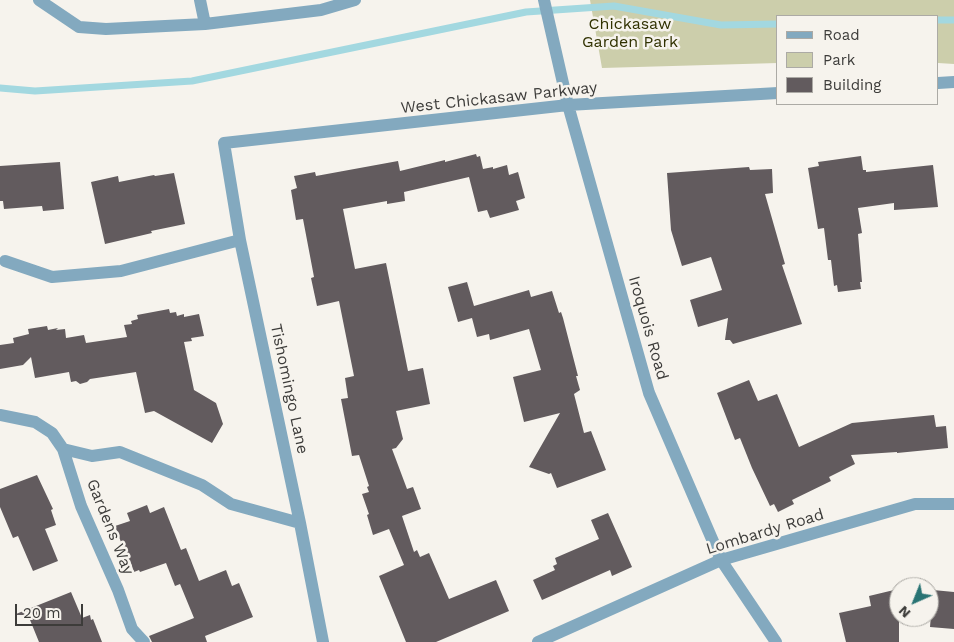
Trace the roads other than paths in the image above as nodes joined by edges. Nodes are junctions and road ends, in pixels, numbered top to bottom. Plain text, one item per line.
1 (39, 0) edge
2 (200, 0) edge
3 (355, 0) edge
4 (544, 0) edge
5 (205, 24) junction
6 (954, 82) edge
7 (939, 83) edge
8 (776, 93) edge
9 (568, 105) junction
10 (224, 143) joint
11 (240, 240) junction
12 (4, 261) dead end
13 (0, 415) edge
14 (63, 449) junction
15 (954, 504) edge
16 (300, 523) junction
17 (721, 560) junction
18 (144, 642) edge
19 (323, 642) edge
20 (538, 642) edge
21 (776, 642) edge

1 - 5 street
2 - 5 street
3 - 5 street
4 - 9 street, Iroquois Road
6 - 7 street
8 - 9 street, West Chickasaw Parkway
9 - 10 street, West Chickasaw Parkway
9 - 17 street, Iroquois Road
10 - 11 street, Tishomingo Lane
11 - 12 street
11 - 16 street, Tishomingo Lane
13 - 14 street
14 - 16 street
14 - 18 street, Gardens Way
15 - 17 street, Lombardy Road
16 - 19 street, Tishomingo Lane
17 - 20 street, Lombardy Road
17 - 21 street, Iroquois Road

